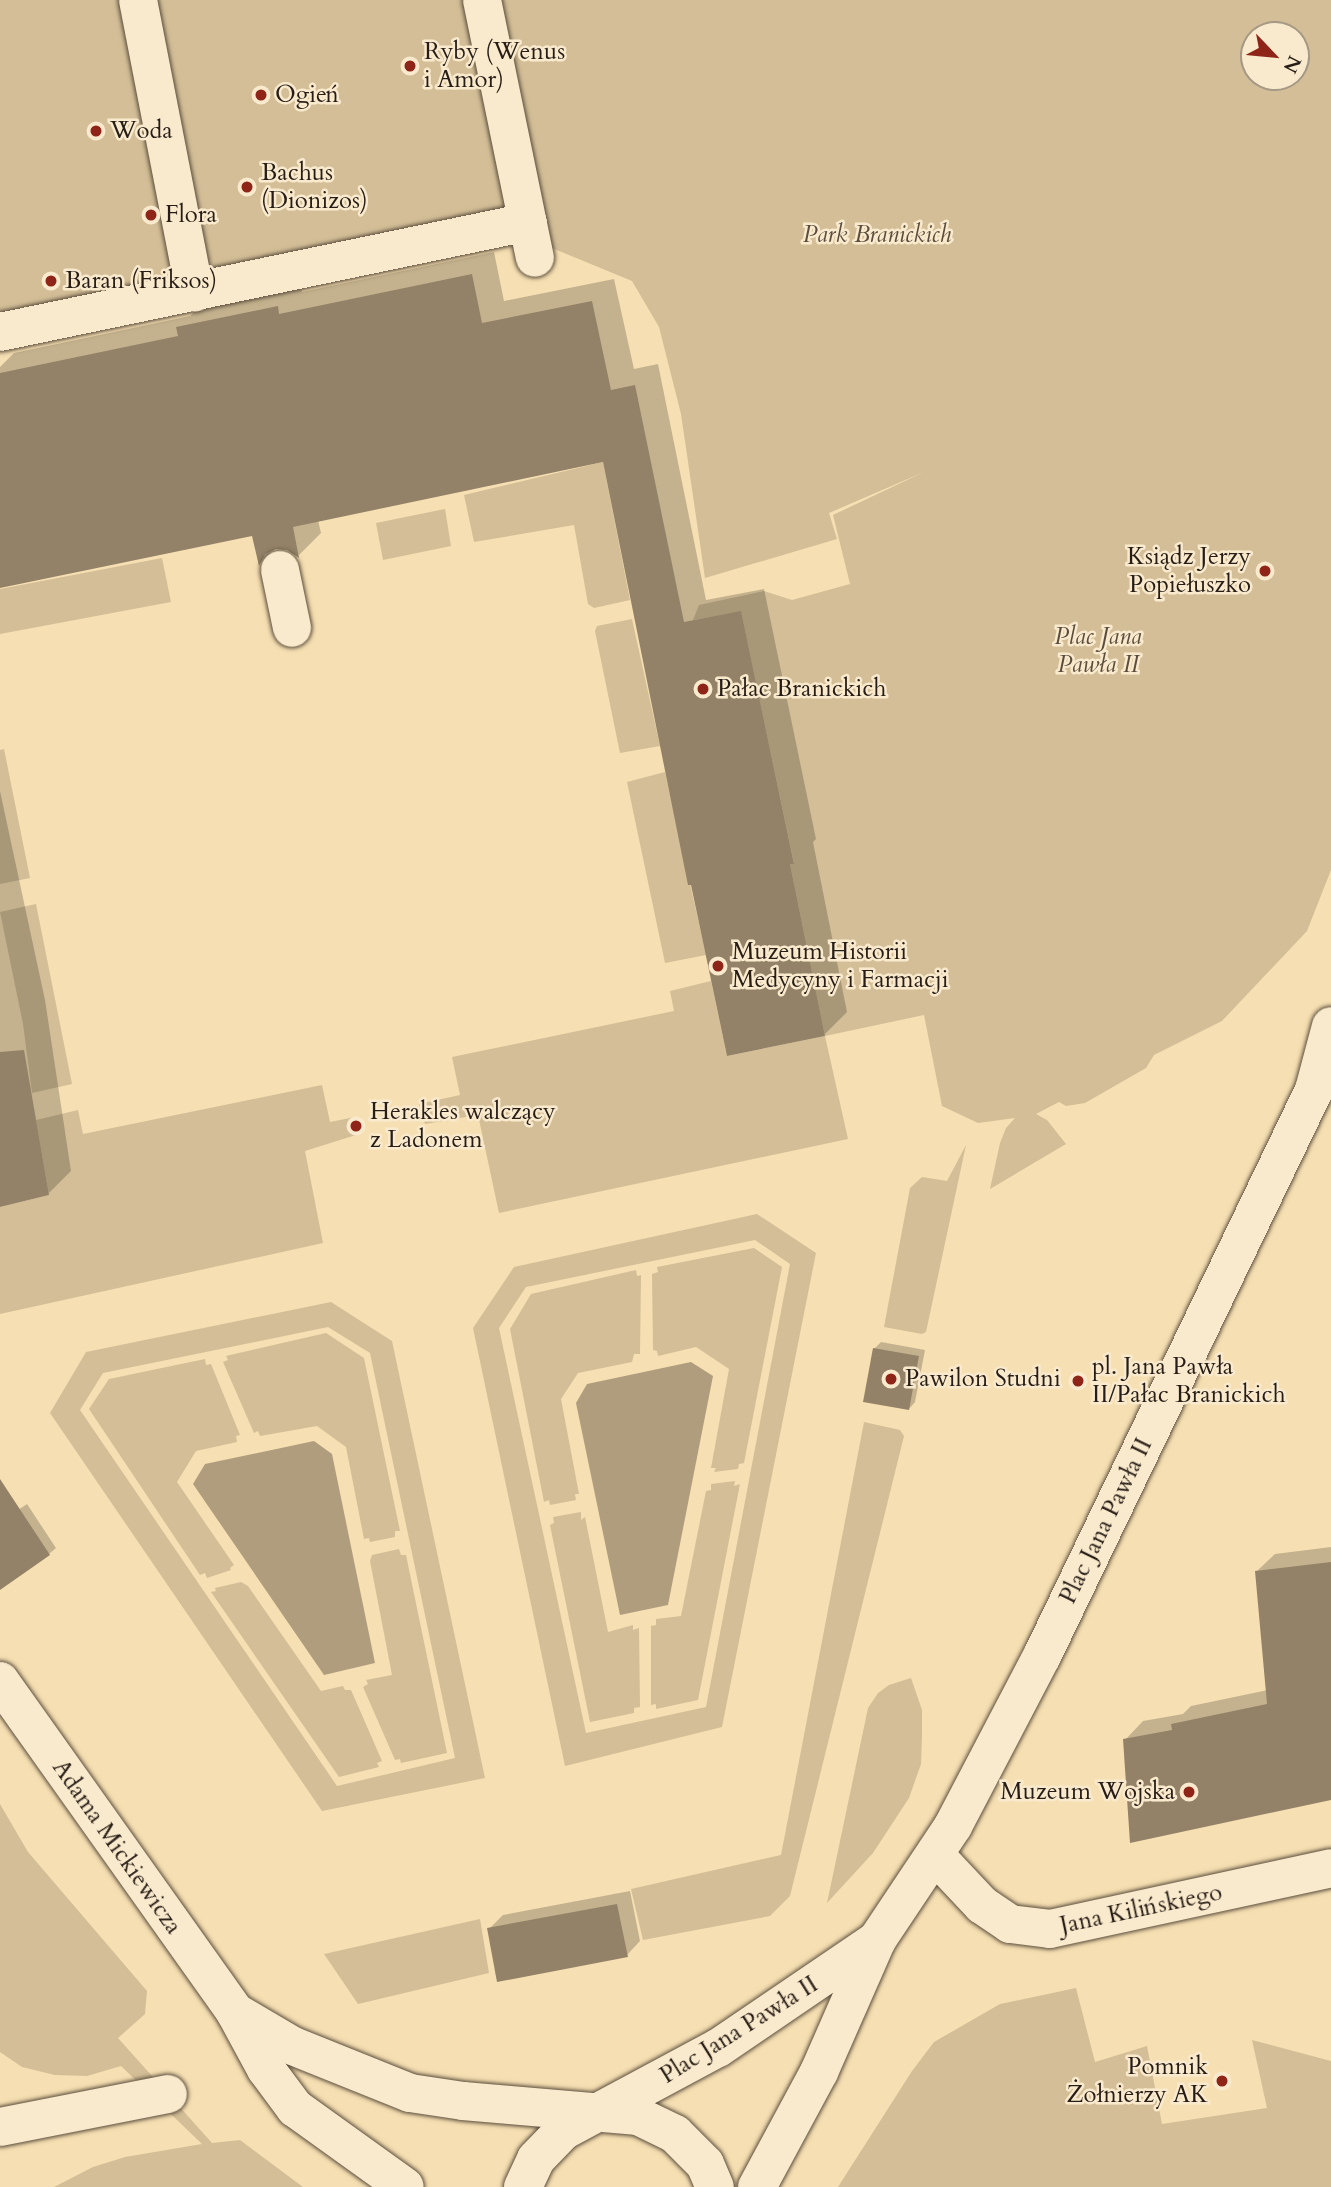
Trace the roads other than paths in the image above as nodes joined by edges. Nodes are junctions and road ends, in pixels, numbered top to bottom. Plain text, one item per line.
1 (138, 0) edge
2 (482, 0) edge
3 (195, 292) junction
4 (0, 332) edge
5 (280, 570) dead end
6 (292, 628) dead end
7 (1331, 1026) edge
8 (1323, 1079) edge
9 (0, 1681) edge
10 (935, 1855) junction
11 (1331, 1868) edge
12 (877, 1940) junction
13 (235, 2012) junction
14 (168, 2094) dead end
15 (597, 2112) junction
16 (0, 2127) edge
17 (405, 2187) edge
18 (523, 2187) edge
19 (715, 2187) edge
20 (757, 2187) edge

1 - 3 street
2 - 3 street
3 - 4 street
5 - 6 street
7 - 8 street, Plac Jana Pawła II
8 - 10 street, Plac Jana Pawła II
9 - 13 street, Adama Mickiewicza
10 - 11 street, Jana Kilińskiego
10 - 12 street, Plac Jana Pawła II
12 - 15 street, Plac Jana Pawła II
12 - 20 street, Plac Jana Pawła II
13 - 15 street, Adama Mickiewicza
13 - 17 street, Adama Mickiewicza
14 - 16 street
15 - 18 street, Plac Jana Pawła II
15 - 19 street, Adama Mickiewicza

